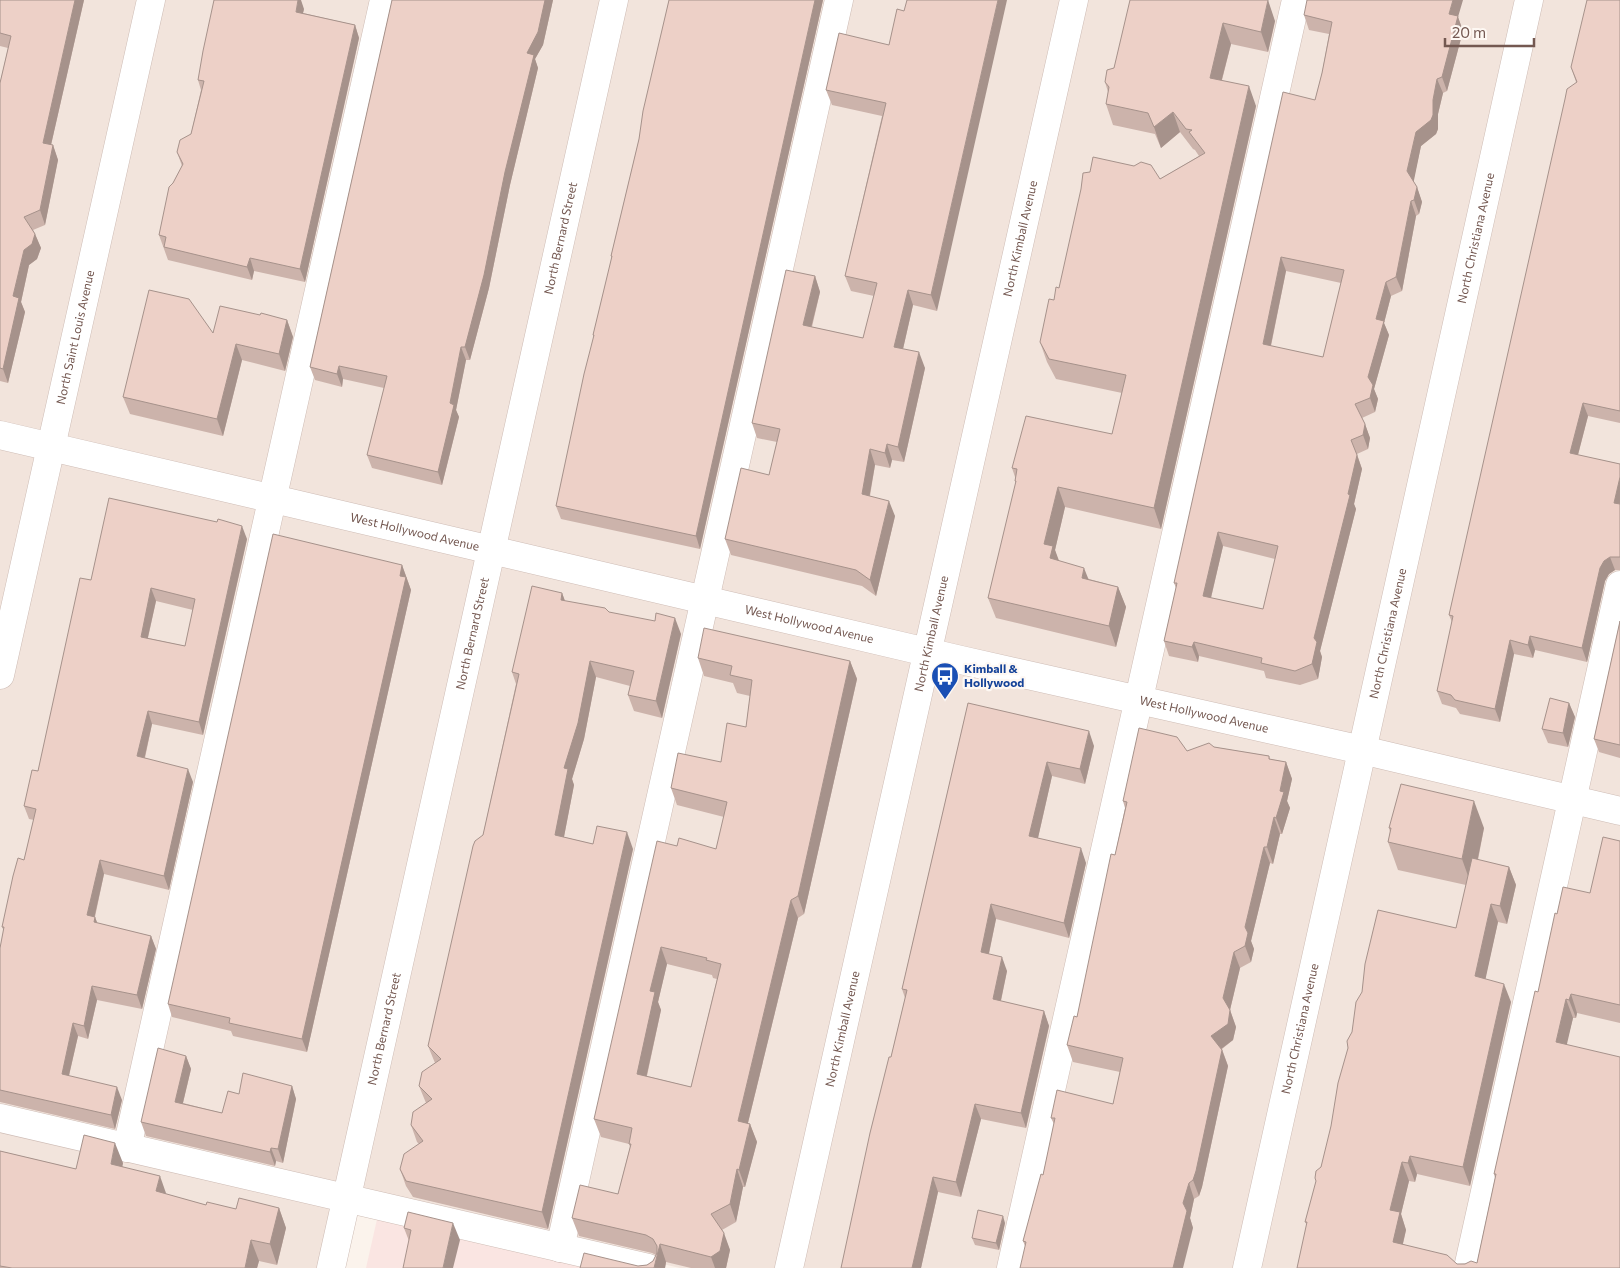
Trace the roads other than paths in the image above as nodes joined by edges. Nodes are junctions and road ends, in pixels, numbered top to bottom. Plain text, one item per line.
1 (151, 0) edge
2 (384, 0) edge
3 (614, 0) edge
4 (839, 0) edge
5 (1074, 0) edge
6 (1296, 0) edge
7 (1529, 0) edge
8 (0, 434) edge
9 (51, 446) junction
10 (273, 497) junction
11 (492, 548) junction
12 (1620, 585) edge
13 (705, 599) junction
14 (927, 652) junction
15 (0, 675) edge
16 (1139, 700) junction
17 (1362, 750) junction
18 (1572, 800) junction
19 (1620, 811) edge
20 (0, 1118) edge
21 (127, 1148) junction
22 (347, 1198) junction
23 (560, 1248) junction
24 (331, 1268) edge
25 (648, 1268) edge
26 (789, 1268) edge
27 (1011, 1268) edge
28 (1248, 1268) edge
29 (1468, 1268) edge

1 - 9 street, North Saint Louis Avenue
2 - 10 street
3 - 11 street, North Bernard Street
4 - 13 street
5 - 14 street, North Kimball Avenue
6 - 16 street
7 - 17 street, North Christiana Avenue
8 - 9 street, West Hollywood Avenue
9 - 10 street, West Hollywood Avenue
9 - 15 street, North Saint Louis Avenue
10 - 11 street, West Hollywood Avenue
10 - 21 street
11 - 13 street, West Hollywood Avenue
11 - 22 street, North Bernard Street
12 - 18 street
13 - 14 street, West Hollywood Avenue
13 - 23 street
14 - 16 street, West Hollywood Avenue
14 - 26 street, North Kimball Avenue
16 - 17 street, West Hollywood Avenue
16 - 27 street
17 - 18 street, West Hollywood Avenue
17 - 28 street, North Christiana Avenue
18 - 19 street, West Hollywood Avenue
18 - 29 street
20 - 21 street
21 - 22 street
22 - 23 street
22 - 24 street, North Bernard Street
23 - 25 street

